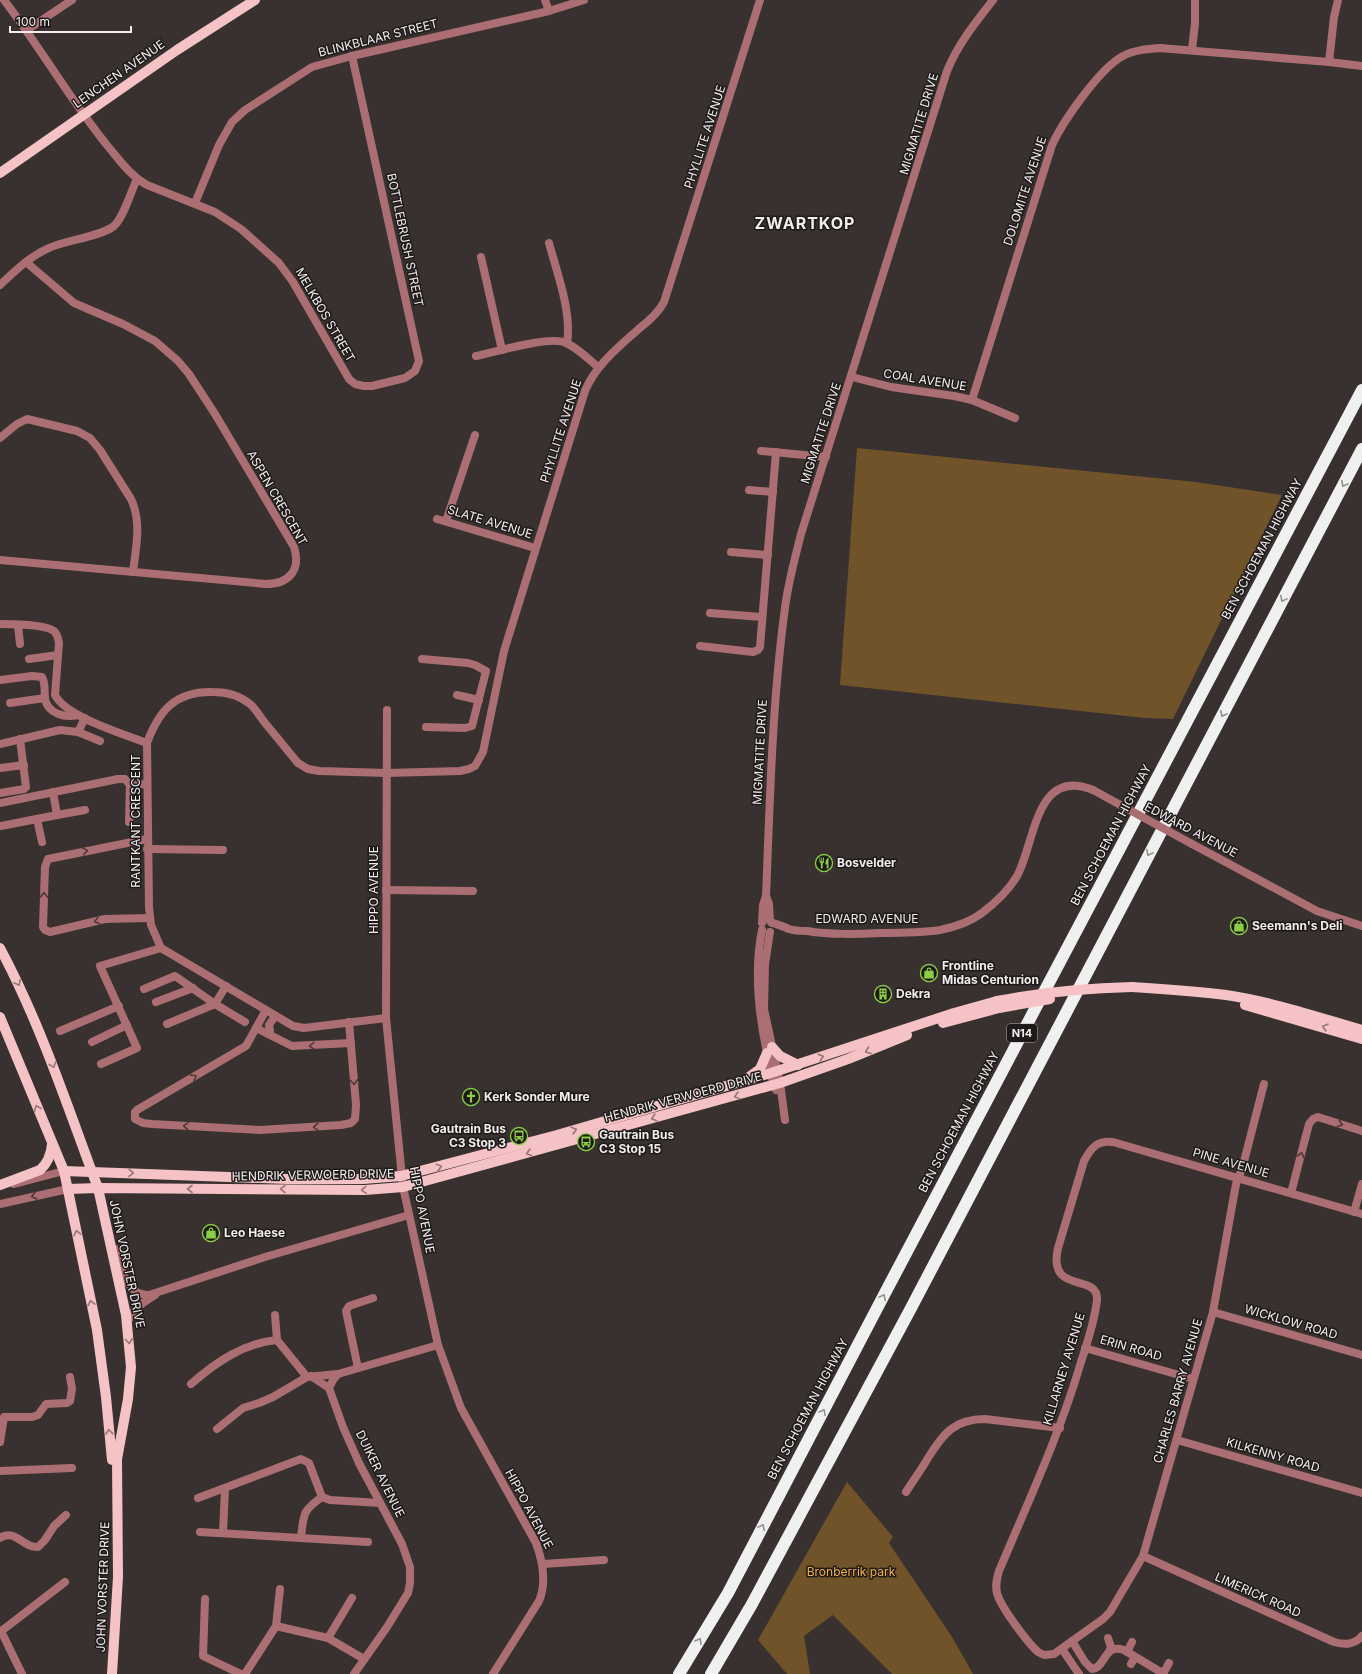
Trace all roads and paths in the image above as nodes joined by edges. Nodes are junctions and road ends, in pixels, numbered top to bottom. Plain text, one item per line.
1 (4, 0) edge
2 (72, 0) edge
3 (255, 0) edge
4 (545, 0) edge
5 (584, 0) edge
6 (760, 0) edge
7 (993, 0) edge
8 (1195, 0) edge
9 (1338, 0) edge
10 (549, 11) junction
11 (27, 30) junction
12 (1192, 50) junction
13 (352, 56) junction
14 (1329, 62) junction
15 (1362, 66) edge
16 (82, 115) junction
17 (0, 173) edge
18 (137, 179) junction
19 (195, 203) junction
20 (549, 243) dead end
21 (481, 258) dead end
22 (26, 262) junction
23 (0, 285) edge
24 (566, 343) junction
25 (502, 350) junction
26 (476, 356) dead end
27 (598, 367) junction
28 (852, 377) junction
29 (359, 385) joint
30 (1362, 390) edge
31 (972, 400) junction
32 (1015, 418) dead end
33 (475, 435) dead end
34 (0, 438) edge
35 (1362, 449) edge
36 (761, 451) dead end
37 (776, 452) junction
38 (826, 457) junction
39 (749, 490) dead end
40 (773, 492) junction
41 (437, 518) dead end
42 (446, 521) junction
43 (535, 548) junction
44 (732, 552) dead end
45 (768, 555) junction
46 (0, 560) edge
47 (133, 572) junction
48 (710, 613) dead end
49 (762, 617) junction
50 (0, 624) edge
51 (18, 624) junction
52 (20, 644) dead end
53 (700, 646) dead end
54 (58, 655) junction
55 (29, 659) dead end
56 (422, 659) dead end
57 (485, 676) junction
58 (497, 679) junction
59 (0, 680) edge
60 (457, 695) dead end
61 (45, 698) junction
62 (479, 700) junction
63 (10, 703) dead end
64 (387, 710) dead end
65 (81, 716) junction
66 (426, 727) dead end
67 (78, 732) junction
68 (20, 739) junction
69 (100, 741) dead end
70 (0, 744) edge
71 (148, 744) junction
72 (24, 765) junction
73 (0, 768) edge
74 (387, 773) junction
75 (147, 784) junction
76 (130, 785) junction
77 (53, 792) junction
78 (0, 793) edge
79 (0, 803) edge
80 (85, 810) dead end
81 (57, 815) junction
82 (37, 819) junction
83 (129, 822) dead end
84 (1, 826) edge
85 (147, 839) junction
86 (42, 842) dead end
87 (147, 849) junction
88 (223, 850) dead end
89 (386, 890) junction
90 (473, 891) dead end
91 (149, 918) junction
92 (768, 926) junction
93 (1362, 926) edge
94 (0, 948) edge
95 (161, 948) junction
96 (226, 986) junction
97 (193, 988) junction
98 (144, 989) dead end
99 (1133, 990) junction
100 (156, 1002) dead end
101 (215, 1004) junction
102 (998, 1005) junction
103 (119, 1006) junction
104 (266, 1010) junction
105 (275, 1016) junction
106 (0, 1017) edge
107 (386, 1018) junction
108 (245, 1022) dead end
109 (348, 1022) junction
110 (167, 1024) dead end
111 (127, 1025) junction
112 (256, 1028) junction
113 (1362, 1030) edge
114 (60, 1031) dead end
115 (268, 1034) junction
116 (1362, 1039) edge
117 (92, 1042) dead end
118 (351, 1043) junction
119 (769, 1050) junction
120 (101, 1064) dead end
121 (798, 1065) junction
122 (774, 1072) junction
123 (742, 1082) junction
124 (777, 1084) junction
125 (1264, 1084) dead end
126 (785, 1120) dead end
127 (1362, 1131) edge
128 (52, 1144) junction
129 (1092, 1147) joint
130 (64, 1171) junction
131 (92, 1172) junction
132 (1238, 1177) junction
133 (402, 1181) junction
134 (1362, 1184) edge
135 (0, 1186) edge
136 (98, 1188) junction
137 (68, 1189) junction
138 (1291, 1193) junction
139 (0, 1204) edge
140 (1358, 1213) edge
141 (409, 1215) junction
142 (105, 1220) junction
143 (159, 1292) junction
144 (373, 1298) dead end
145 (1213, 1312) junction
146 (275, 1315) dead end
147 (127, 1324) junction
148 (277, 1340) junction
149 (438, 1345) junction
150 (1085, 1348) junction
151 (1362, 1355) edge
152 (358, 1368) junction
153 (338, 1374) junction
154 (70, 1377) dead end
155 (309, 1377) junction
156 (1193, 1378) junction
157 (191, 1384) dead end
158 (329, 1388) junction
159 (1060, 1428) junction
160 (217, 1429) dead end
161 (1177, 1440) junction
162 (0, 1442) edge
163 (72, 1468) dead end
164 (0, 1471) edge
165 (225, 1489) junction
166 (906, 1492) dead end
167 (1362, 1493) edge
168 (322, 1497) junction
169 (198, 1498) dead end
170 (380, 1503) junction
171 (66, 1515) dead end
172 (200, 1532) dead end
173 (223, 1532) junction
174 (0, 1538) edge
175 (301, 1538) junction
176 (368, 1542) dead end
177 (1143, 1556) junction
178 (604, 1560) dead end
179 (543, 1564) junction
180 (66, 1582) dead end
181 (280, 1589) dead end
182 (352, 1598) dead end
183 (205, 1599) dead end
184 (276, 1626) junction
185 (1, 1631) edge
186 (1362, 1636) edge
187 (328, 1638) junction
188 (1108, 1638) dead end
189 (1072, 1641) junction
190 (1132, 1642) dead end
191 (1062, 1649) junction
192 (1038, 1652) joint
193 (1108, 1652) junction
194 (1127, 1652) junction
195 (364, 1659) junction
196 (1169, 1663) dead end
197 (1092, 1672) edge
198 (22, 1674) edge
199 (108, 1674) edge
200 (112, 1674) edge
201 (241, 1674) edge
202 (244, 1674) edge
203 (354, 1674) edge
204 (493, 1674) edge
205 (679, 1674) edge
206 (711, 1674) edge
207 (1079, 1674) edge
208 (1164, 1674) edge

1 - 11 street, MELKBOS STREET
2 - 11 street
3 - 16 main road, LENCHEN AVENUE
4 - 10 street
5 - 10 street, BLINKBLAAR STREET
6 - 27 street, PHYLLITE AVENUE
7 - 28 street, MIGMATITE DRIVE
8 - 12 street
9 - 14 street
10 - 13 street, BLINKBLAAR STREET
11 - 16 street, MELKBOS STREET
12 - 14 street, DOLOMITE AVENUE
12 - 31 street, DOLOMITE AVENUE
13 - 19 street, BLINKBLAAR STREET
13 - 29 street, BOTTLEBRUSH STREET
14 - 15 street, DOLOMITE AVENUE
16 - 17 main road, LENCHEN AVENUE
16 - 18 street, MELKBOS STREET
18 - 19 street, MELKBOS STREET
18 - 22 street
19 - 29 street, MELKBOS STREET
20 - 24 street
21 - 25 street
22 - 23 street
22 - 47 street, ASPEN CRESCENT
24 - 25 street
24 - 27 street
25 - 26 street
27 - 43 street, PHYLLITE AVENUE
28 - 31 street, COAL AVENUE
28 - 38 street, MIGMATITE DRIVE
205 -> 30 highway, BEN SCHOEMAN HIGHWAY / N14
31 - 32 street, COAL AVENUE
33 - 42 street
34 - 47 street
35 -> 206 highway, N14
36 - 37 street
37 - 38 street
37 - 40 street
38 - 92 street, MIGMATITE DRIVE
39 - 40 street
40 - 45 street
41 - 42 street, SLATE AVENUE
42 - 43 street, SLATE AVENUE
43 - 58 street, PHYLLITE AVENUE
44 - 45 street
45 - 49 street
46 - 47 street, ASPEN CRESCENT
48 - 49 street
49 - 53 street
50 - 51 street
51 - 52 street
51 - 54 street
54 - 55 street
54 - 65 street
56 - 57 street
57 - 58 street
57 - 62 street
58 - 74 street, PHYLLITE AVENUE
59 - 61 street
60 - 62 street
61 - 63 street
61 - 65 street
62 - 66 street
64 - 74 street, HIPPO AVENUE
65 - 67 street
65 - 71 street
67 - 68 street
67 - 69 street
68 - 70 street
68 - 72 street
71 - 74 street, RANTKANT CRESCENT
71 - 75 street, RANTKANT CRESCENT
72 - 73 street
72 - 78 street
74 - 89 street, HIPPO AVENUE
75 - 76 street
75 - 85 street, RANTKANT CRESCENT
76 - 77 street
76 - 83 street
77 - 79 street
77 - 81 street
80 - 81 street
81 - 82 street
82 - 84 street
82 - 86 street
85 - 87 street, RANTKANT CRESCENT
91 -> 85 street
87 - 88 street
87 - 91 street, RANTKANT CRESCENT
89 - 90 street
89 - 107 street, HIPPO AVENUE
91 - 95 street, RANTKANT CRESCENT
92 - 93 street, EDWARD AVENUE, bridge
92 - 119 street, MIGMATITE DRIVE
94 -> 131 main road, JOHN VORSTER DRIVE
95 - 96 street
95 - 103 street
96 - 101 street
96 - 104 street
97 - 98 street
97 - 100 street
97 - 101 street
99 - 102 main road, HENDRIK VERWOERD DRIVE, bridge
99 - 113 main road, HENDRIK VERWOERD DRIVE
116 -> 99 main road, HENDRIK VERWOERD DRIVE
101 - 108 street
101 - 110 street
121 -> 102 main road, HENDRIK VERWOERD DRIVE
102 -> 124 main road, HENDRIK VERWOERD DRIVE
103 - 111 street
103 - 114 street
104 - 105 street
104 - 112 street
105 - 109 street
105 - 115 street
128 -> 106 main road, JOHN VORSTER DRIVE
107 - 109 street
107 - 133 street, HIPPO AVENUE
109 - 118 street
111 - 117 street
111 - 120 street
112 - 115 street
118 -> 112 street
118 -> 115 street
119 - 121 main road
119 - 122 street, MIGMATITE DRIVE
119 - 123 main road
121 - 122 main road, HENDRIK VERWOERD DRIVE
122 - 123 main road, HENDRIK VERWOERD DRIVE
122 - 124 street, MIGMATITE DRIVE
133 -> 123 main road, HENDRIK VERWOERD DRIVE
124 - 126 street, MIGMATITE DRIVE
124 -> 133 main road, HENDRIK VERWOERD DRIVE
125 - 132 street, CHARLES BARRY AVENUE
138 -> 127 street
128 - 130 main road, JOHN VORSTER DRIVE
128 - 135 main road
129 - 132 street, PINE AVENUE
129 - 150 street, KILLARNEY AVENUE
130 - 131 main road, HENDRIK VERWOERD DRIVE
130 - 135 street, HENDRIK VERWOERD DRIVE
130 - 137 main road, JOHN VORSTER DRIVE
131 -> 133 main road, HENDRIK VERWOERD DRIVE
131 - 136 main road, JOHN VORSTER DRIVE
132 - 138 street, PINE AVENUE
132 - 145 street, CHARLES BARRY AVENUE
133 -> 136 main road, HENDRIK VERWOERD DRIVE
133 - 141 street, HIPPO AVENUE
134 - 140 street
136 - 137 main road, HENDRIK VERWOERD DRIVE
136 - 142 main road, JOHN VORSTER DRIVE
137 -> 139 street, HENDRIK VERWOERD DRIVE
199 -> 137 main road, JOHN VORSTER DRIVE
138 - 140 street, PINE AVENUE
141 - 143 street
141 - 149 street, HIPPO AVENUE
142 - 143 street
142 - 147 main road, JOHN VORSTER DRIVE
143 - 147 street
144 - 152 street
145 - 151 street, WICKLOW ROAD
145 - 156 street, CHARLES BARRY AVENUE
146 - 148 street
147 -> 200 main road, JOHN VORSTER DRIVE
148 - 155 street
148 - 157 street
149 - 152 street
149 - 179 street, HIPPO AVENUE
150 - 156 street, ERIN ROAD
150 - 159 street, KILLARNEY AVENUE
152 - 153 street
153 - 155 street
153 - 158 street
154 - 162 street
155 - 158 street
155 - 160 street
156 - 161 street, CHARLES BARRY AVENUE
158 - 170 street, DUIKER AVENUE
159 - 166 street
159 - 192 street, KILLARNEY AVENUE
161 - 167 street, KILKENNY ROAD
161 - 177 street, CHARLES BARRY AVENUE
163 - 164 street
165 - 168 street
165 - 169 street
165 - 173 street
168 - 170 street
168 - 175 street
170 - 195 street, DUIKER AVENUE
171 - 174 street
172 - 173 street
173 - 175 street
175 - 176 street
177 - 186 street, LIMERICK ROAD
177 - 189 street, CHARLES BARRY AVENUE
178 - 179 street
179 - 204 street, HIPPO AVENUE
180 - 185 street
181 - 184 street
182 - 187 street
183 - 201 street
184 - 187 street
184 - 202 street
185 - 198 street
187 - 195 street
188 - 193 street
189 - 191 street, CHARLES BARRY AVENUE
189 - 197 street
190 - 194 street
191 - 192 street, CHARLES BARRY AVENUE
191 - 207 street
193 - 194 street
193 - 197 street
194 - 208 street
195 - 203 street, DUIKER AVENUE
196 - 208 street

